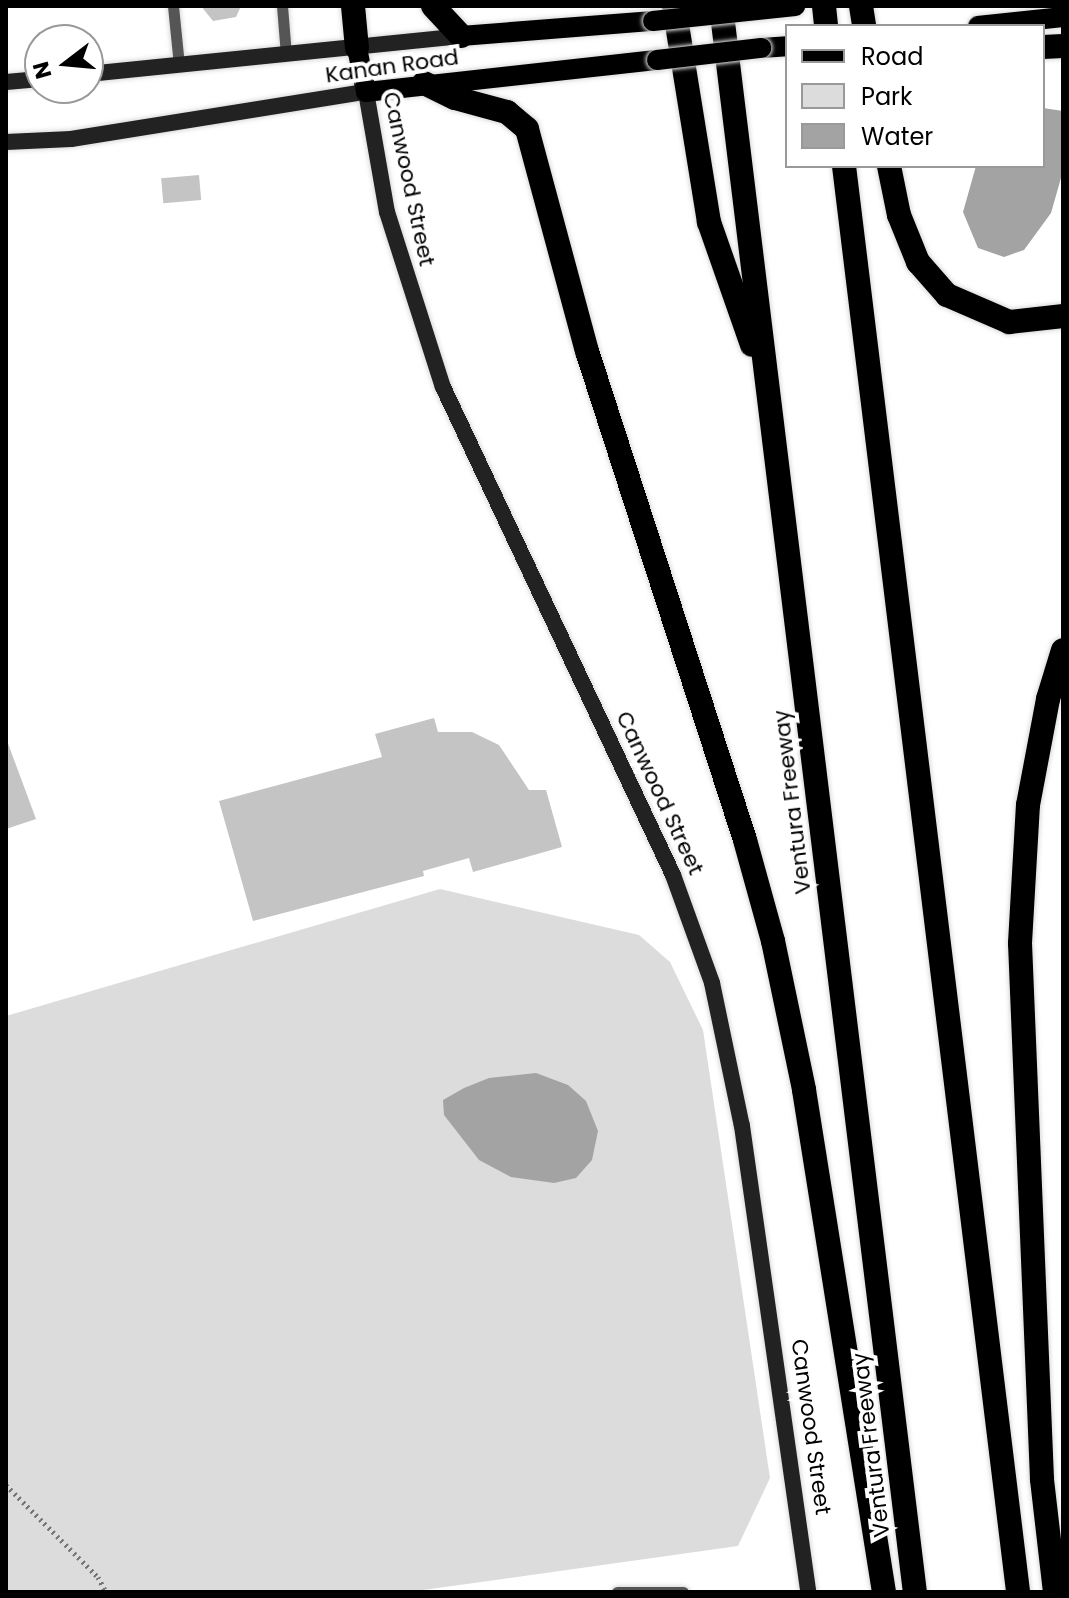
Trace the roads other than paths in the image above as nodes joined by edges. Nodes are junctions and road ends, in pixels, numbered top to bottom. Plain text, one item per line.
1 (173, 6) edge
2 (282, 6) edge
3 (353, 6) edge
4 (433, 6) edge
5 (674, 6) edge
6 (721, 6) edge
7 (795, 6) edge
8 (1063, 17) edge
9 (997, 24) edge
10 (461, 36) junction
11 (785, 46) edge
12 (357, 48) junction
13 (286, 55) junction
14 (179, 65) junction
15 (104, 72) edge
16 (424, 83) junction
17 (366, 92) junction
18 (6, 142) edge
19 (844, 168) edge
20 (889, 168) edge
21 (1063, 316) edge
22 (768, 388) junction
23 (1063, 650) edge
24 (617, 1592) edge
25 (683, 1592) edge
26 (808, 1592) edge
27 (884, 1592) edge
28 (915, 1592) edge
29 (1018, 1592) edge
30 (1055, 1592) edge

1 - 14 lane
2 - 13 lane
3 - 12 highway
4 - 10 highway
5 - 22 highway
6 - 22 highway, Ventura Freeway
7 - 10 main road, Kanan Road, bridge
8 - 9 main road
10 - 12 street, Kanan Road
11 - 16 main road, Kanan Road, bridge
12 - 13 street, Kanan Road
12 - 17 main road, Canwood Street
13 - 14 street, Kanan Road
14 - 15 street, Kanan Road
16 - 17 main road, Kanan Road
16 - 27 highway
17 - 18 street, Kanan Road
17 - 26 street, Canwood Street
19 - 29 highway
20 - 21 highway
22 - 28 highway, Ventura Freeway
23 - 30 highway
24 - 25 lane

